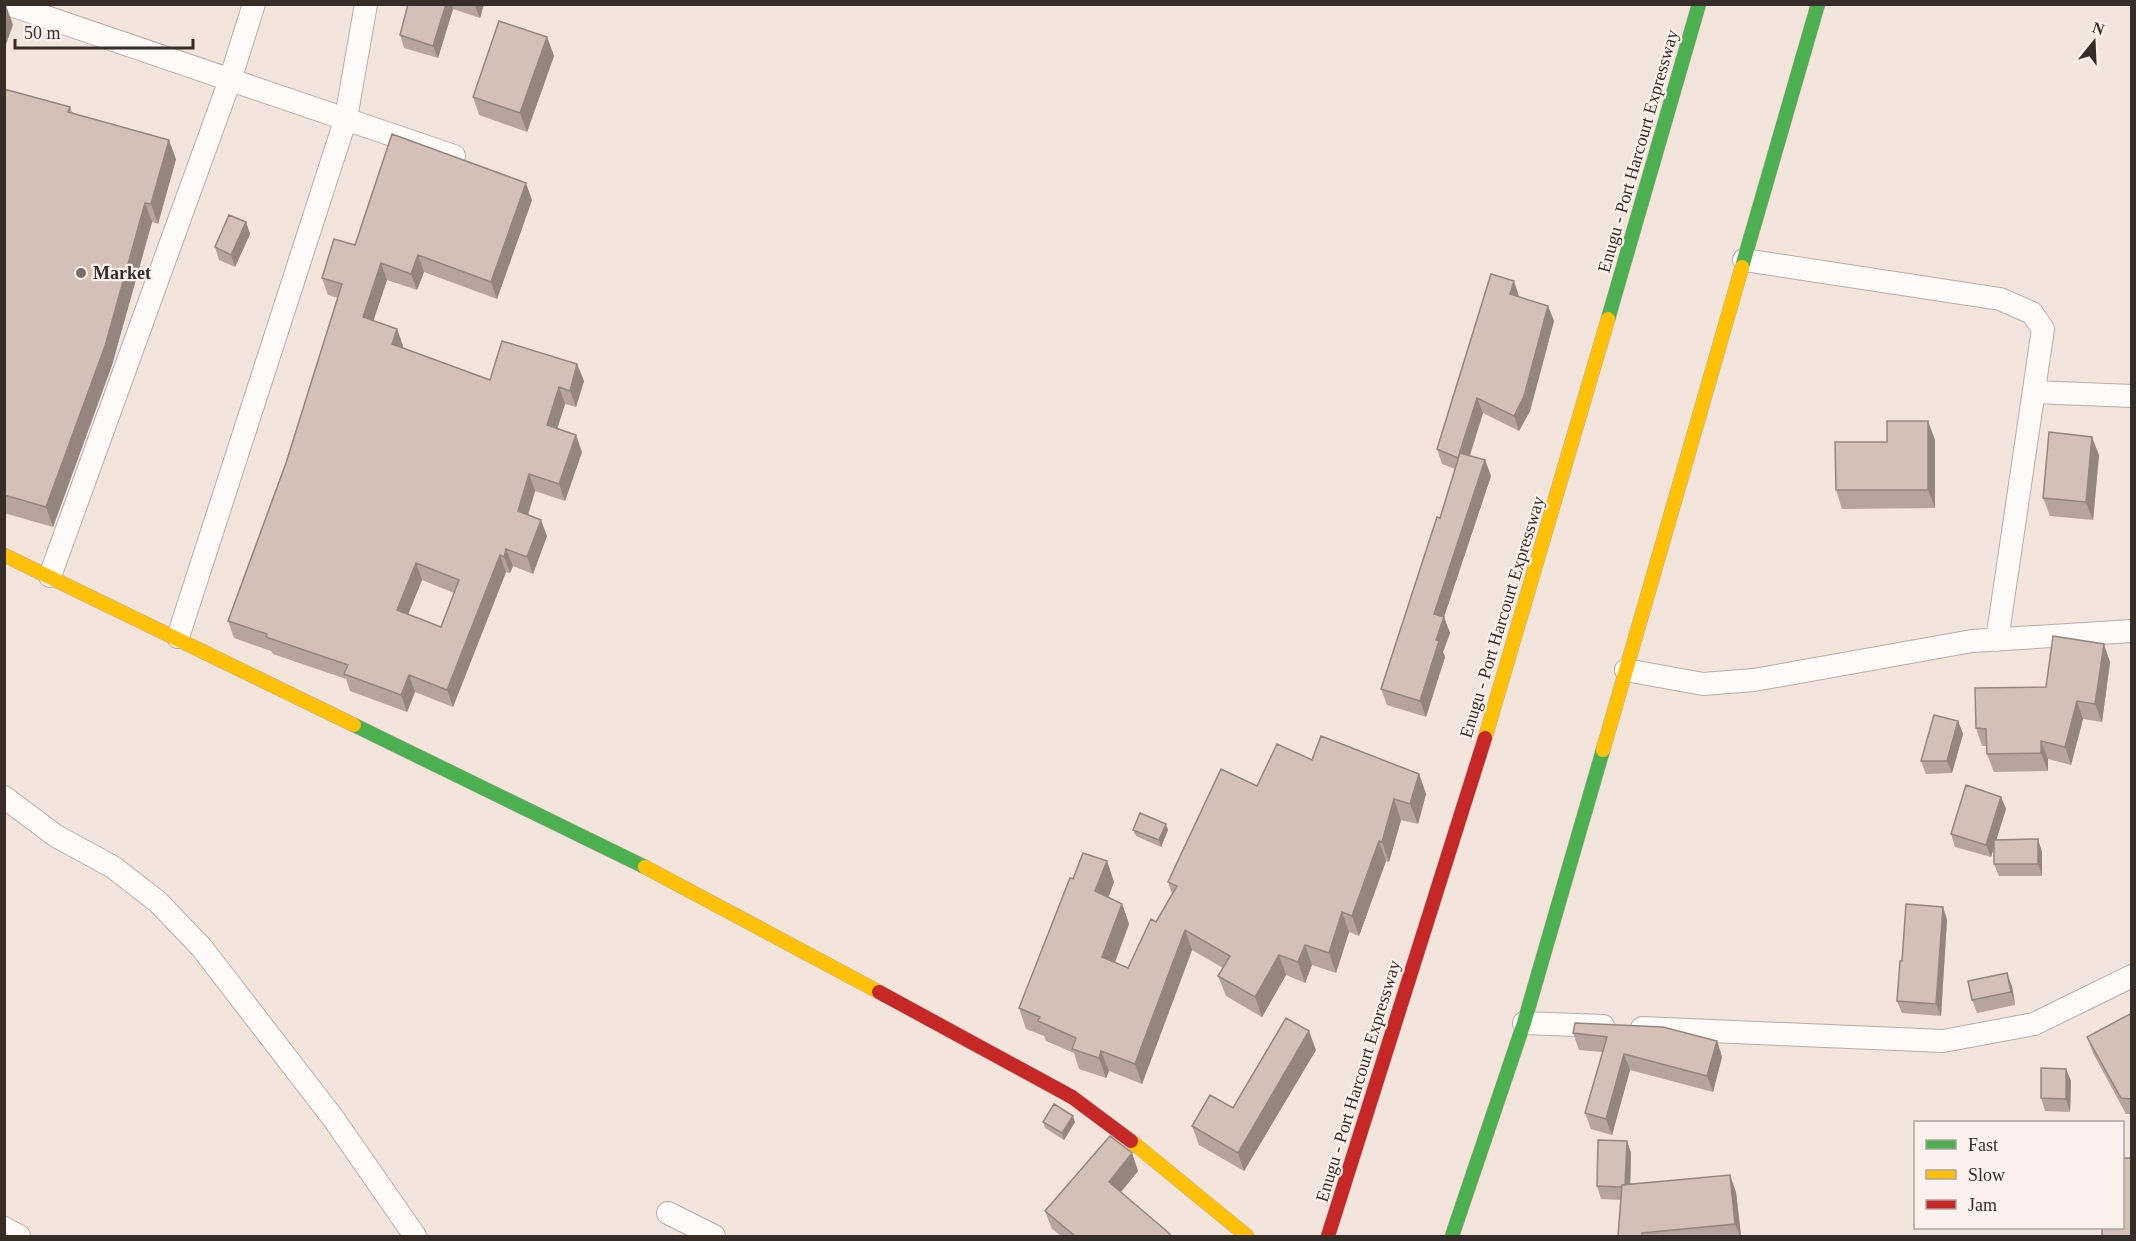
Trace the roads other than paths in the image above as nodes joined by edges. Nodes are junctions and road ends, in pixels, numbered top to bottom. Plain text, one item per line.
1 (8, 4) edge
2 (254, 4) edge
3 (366, 4) edge
4 (1699, 4) edge
5 (1818, 4) edge
6 (230, 80) junction
7 (346, 117) junction
8 (454, 156) edge
9 (1744, 260) junction
10 (2034, 392) junction
11 (2132, 396) edge
12 (9, 563) edge
13 (50, 576) junction
14 (2132, 631) edge
15 (178, 637) junction
16 (1997, 640) junction
17 (1626, 670) junction
18 (4, 797) edge
19 (2132, 976) edge
20 (1524, 1023) junction
21 (669, 1213) dead end
22 (4, 1228) edge
23 (19, 1236) edge
24 (415, 1236) edge
25 (714, 1236) edge
26 (1247, 1236) edge
27 (1328, 1236) edge
28 (1452, 1236) edge

1 - 6 street
2 - 6 street
3 - 7 street
4 - 27 main road, Enugu - Port Harcourt Expressway
5 - 9 main road
6 - 7 street
6 - 13 street
7 - 8 street
7 - 15 street
9 - 10 street
9 - 17 main road
10 - 11 street
10 - 16 street
12 - 13 main road
13 - 15 main road
14 - 16 street
15 - 26 main road
16 - 17 street
17 - 20 main road
18 - 24 street
19 - 20 street
20 - 28 main road
21 - 25 street
22 - 23 street

